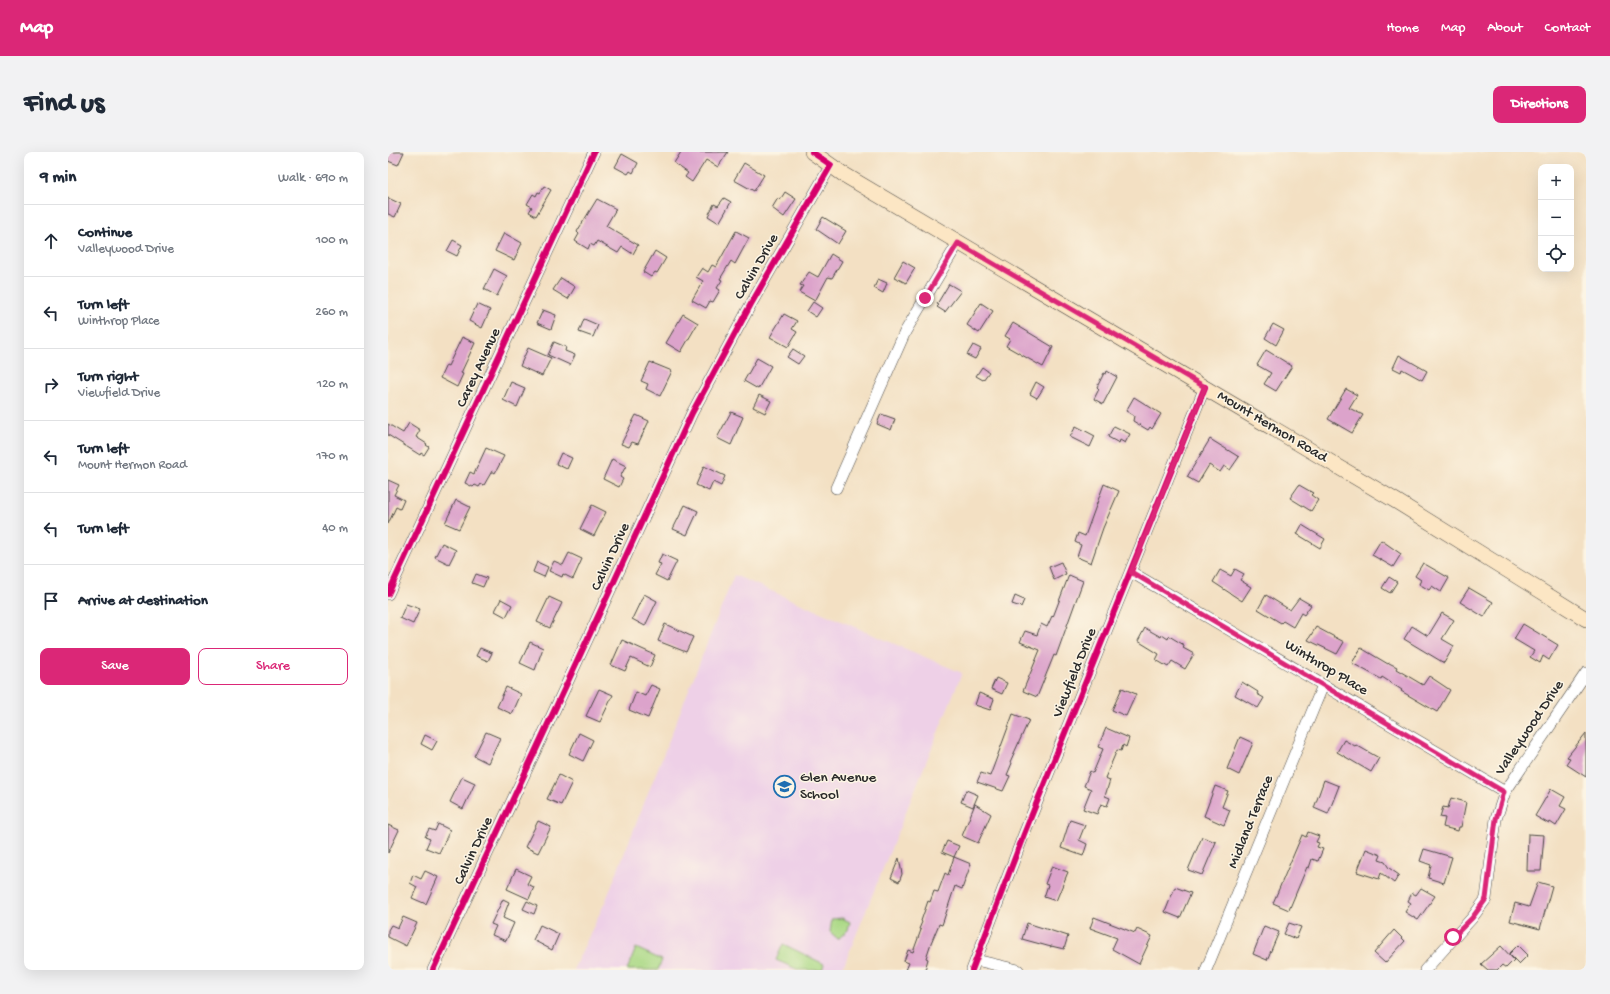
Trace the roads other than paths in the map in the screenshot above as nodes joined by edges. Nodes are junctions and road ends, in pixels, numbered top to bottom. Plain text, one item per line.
1 (594, 152) edge
2 (812, 152) edge
3 (831, 165) junction
4 (958, 243) junction
5 (1205, 387) junction
6 (836, 488) dead end
7 (1131, 572) junction
8 (388, 594) edge
9 (1586, 619) edge
10 (1586, 673) edge
11 (1323, 685) junction
12 (1504, 792) junction
13 (974, 965) edge
14 (432, 970) edge
15 (1018, 970) edge
16 (1206, 970) edge
17 (1425, 970) edge

1 - 8 street, Carey Avenue
2 - 3 main road, Mount Hermon Road
3 - 4 main road, Mount Hermon Road
3 - 14 street, Calvin Drive
4 - 5 main road, Mount Hermon Road
4 - 6 street
5 - 7 street, Viewfield Drive
5 - 9 main road, Mount Hermon Road
7 - 11 street, Winthrop Place
7 - 13 street, Viewfield Drive
10 - 12 street, Valleywood Drive
11 - 12 street, Winthrop Place
11 - 16 street, Midland Terrace
12 - 17 street, Valleywood Drive
13 - 15 street

